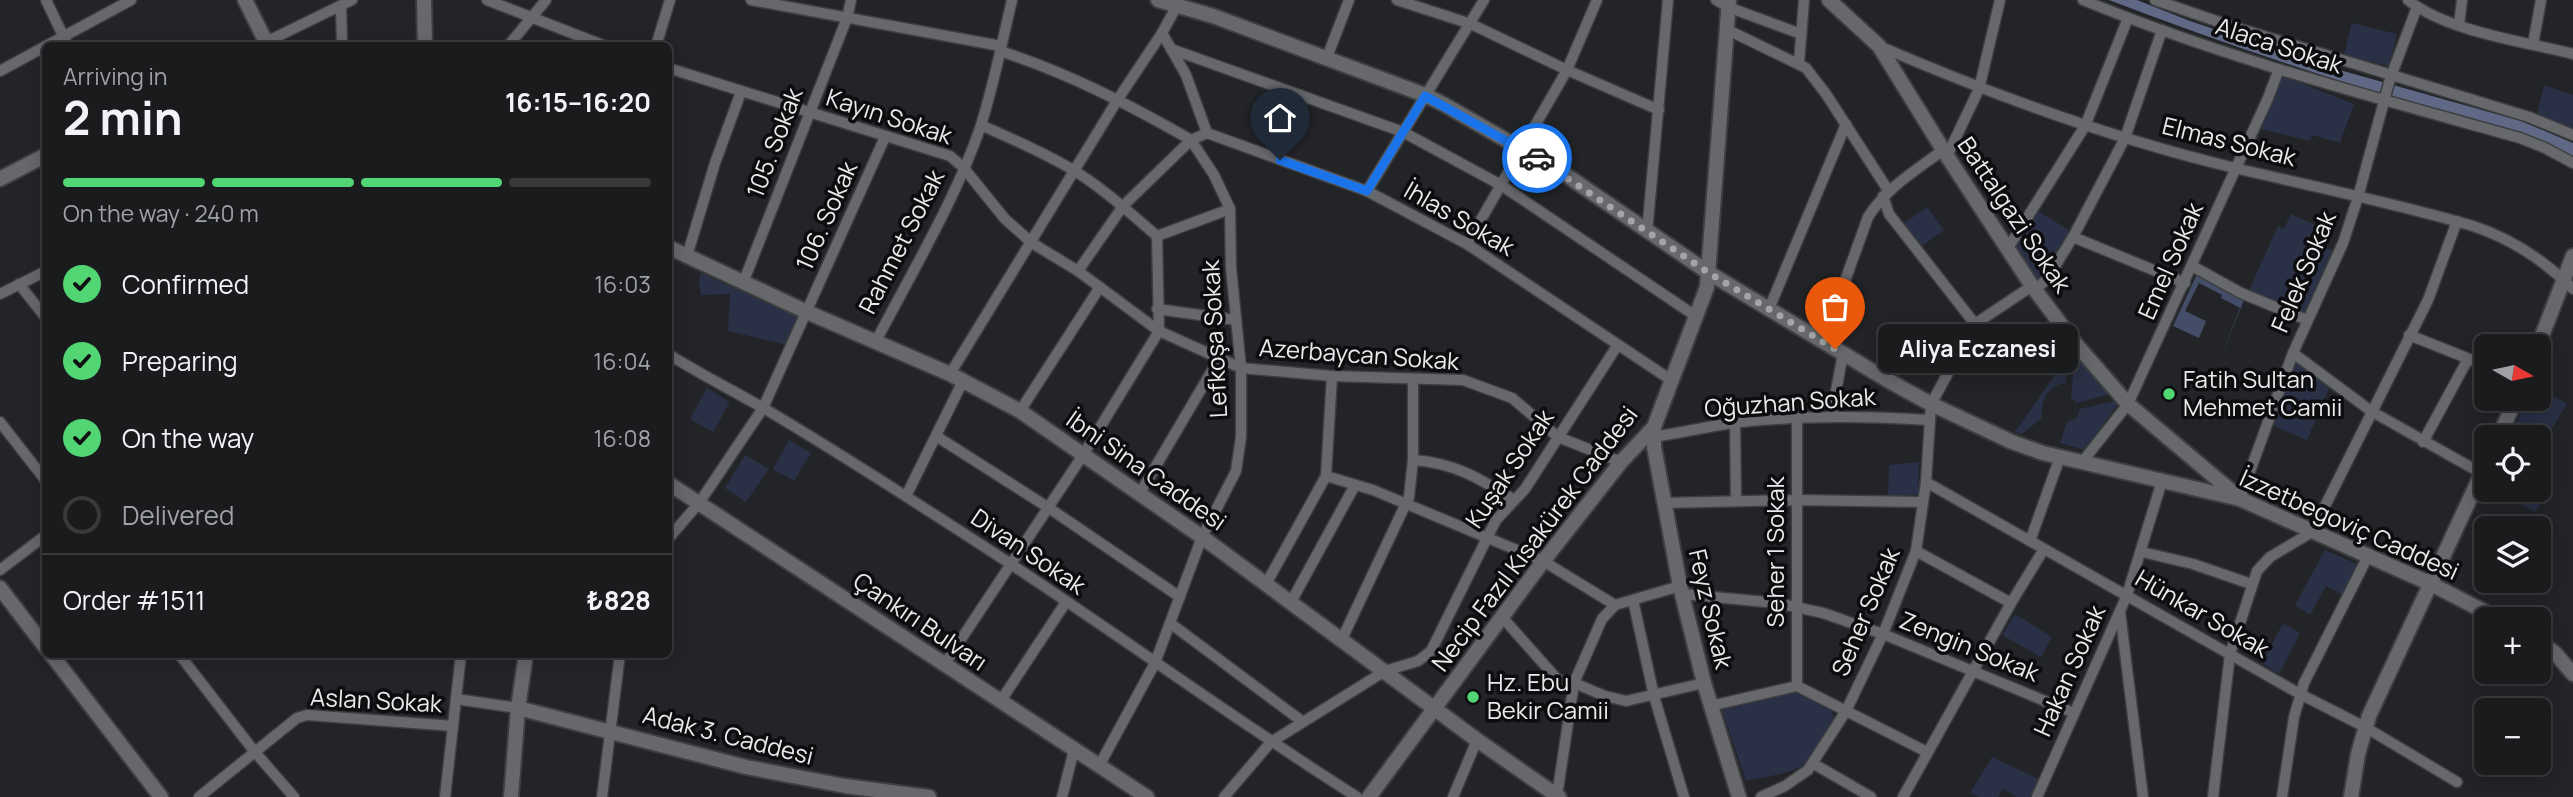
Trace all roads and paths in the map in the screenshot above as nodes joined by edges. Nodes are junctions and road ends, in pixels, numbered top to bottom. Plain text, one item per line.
1 (46, 0) edge
2 (131, 0) edge
3 (245, 0) edge
4 (424, 0) edge
5 (486, 0) edge
6 (546, 0) edge
7 (670, 0) edge
8 (751, 0) edge
9 (850, 0) edge
10 (1012, 0) edge
11 (1158, 0) edge
12 (1349, 0) edge
13 (1397, 0) edge
14 (1484, 0) edge
15 (1597, 0) edge
16 (1668, 0) edge
17 (1804, 0) edge
18 (1829, 0) edge
19 (2000, 0) edge
20 (2083, 0) edge
21 (2154, 0) edge
22 (2408, 0) edge
23 (2462, 0) edge
24 (2541, 0) edge
25 (346, 2) edge
26 (1724, 2) edge
27 (1178, 3) edge
28 (2173, 3) edge
29 (2417, 7) junction
30 (532, 16) junction
31 (846, 18) junction
32 (2128, 18) junction
33 (1471, 24) junction
34 (2459, 25) junction
35 (1726, 29) junction
36 (2162, 30) junction
37 (1162, 33) junction
38 (1801, 34) junction
39 (66, 41) edge
40 (263, 42) edge
41 (268, 42) edge
42 (342, 42) edge
43 (425, 42) edge
44 (511, 42) edge
45 (591, 42) edge
46 (657, 42) edge
47 (2533, 44) junction
48 (1879, 46) junction
49 (42, 48) edge
50 (1001, 48) junction
51 (1171, 49) junction
52 (2573, 54) edge
53 (1326, 60) junction
54 (1799, 63) junction
55 (672, 69) edge
56 (2279, 69) junction
57 (1567, 70) junction
58 (0, 71) edge
59 (2390, 77) junction
60 (1979, 89) junction
61 (741, 92) junction
62 (1425, 96) junction
63 (1118, 99) junction
64 (2383, 100) junction
65 (1659, 110) junction
66 (809, 113) junction
67 (1846, 124) junction
68 (981, 125) junction
69 (2085, 126) junction
70 (1403, 132) junction
71 (1206, 133) junction
72 (2573, 135) edge
73 (885, 137) junction
74 (2125, 138) junction
75 (1191, 140) junction
76 (1520, 148) junction
77 (1945, 153) junction
78 (42, 157) edge
79 (2573, 163) edge
80 (963, 167) junction
81 (2236, 168) junction
82 (1075, 171) junction
83 (0, 179) edge
84 (1501, 185) junction
85 (1367, 191) junction
86 (1886, 193) junction
87 (2358, 197) junction
88 (1122, 206) junction
89 (1230, 209) junction
90 (2457, 221) junction
91 (1647, 233) junction
92 (1157, 236) junction
93 (2073, 237) junction
94 (1032, 243) junction
95 (1467, 244) junction
96 (2008, 248) junction
97 (672, 249) edge
98 (687, 256) junction
99 (2573, 256) edge
100 (2192, 267) junction
101 (1078, 271) junction
102 (42, 273) edge
103 (1709, 273) junction
104 (743, 283) junction
105 (2185, 283) junction
106 (19, 284) junction
107 (2568, 285) edge
108 (1100, 287) junction
109 (2034, 288) junction
110 (0, 294) edge
111 (1157, 309) junction
112 (1769, 309) junction
113 (807, 312) junction
114 (42, 313) edge
115 (1697, 317) junction
116 (1236, 320) junction
117 (2307, 320) junction
118 (1975, 324) junction
119 (1159, 331) junction
120 (2544, 334) edge
121 (2409, 335) junction
122 (876, 341) junction
123 (1823, 342) junction
124 (1617, 345) junction
125 (2293, 353) junction
126 (1843, 354) junction
127 (672, 357) edge
128 (1220, 357) junction
129 (2468, 359) junction
130 (2474, 361) edge
131 (1241, 368) junction
132 (1332, 376) junction
133 (957, 377) junction
134 (1413, 379) junction
135 (1671, 380) junction
136 (1931, 404) junction
137 (2128, 404) junction
138 (763, 408) junction
139 (1020, 411) junction
140 (2371, 411) junction
141 (1831, 417) junction
142 (1797, 418) junction
143 (1930, 420) junction
144 (0, 422) edge
145 (1735, 423) junction
146 (1654, 432) junction
147 (936, 436) junction
148 (1558, 437) junction
149 (2423, 442) junction
150 (1083, 455) junction
151 (2060, 457) junction
152 (1413, 460) junction
153 (2083, 461) junction
154 (1621, 462) junction
155 (2474, 464) edge
156 (42, 476) edge
157 (1326, 477) junction
158 (2162, 481) junction
159 (1926, 482) junction
160 (1355, 485) junction
161 (672, 486) edge
162 (2474, 489) edge
163 (1140, 493) junction
164 (906, 496) junction
165 (1796, 499) junction
166 (2240, 499) junction
167 (1514, 500) junction
168 (1736, 500) junction
169 (1923, 502) junction
170 (699, 503) junction
171 (1664, 503) junction
172 (1406, 506) junction
173 (1049, 508) junction
174 (2312, 532) junction
175 (672, 534) edge
176 (1202, 537) junction
177 (42, 538) edge
178 (1487, 539) junction
179 (2030, 541) junction
180 (2044, 549) junction
181 (1916, 551) junction
182 (2142, 552) junction
183 (2368, 556) junction
184 (1543, 561) junction
185 (1012, 565) junction
186 (0, 570) edge
187 (2251, 583) junction
188 (2429, 583) junction
189 (1266, 584) junction
190 (0, 588) edge
191 (1681, 590) junction
192 (2127, 595) junction
193 (1180, 597) junction
194 (1633, 600) junction
195 (1066, 602) junction
196 (1291, 602) junction
197 (2011, 603) junction
198 (1615, 605) junction
199 (1797, 607) junction
200 (2476, 607) edge
201 (2120, 612) junction
202 (1503, 618) junction
203 (1170, 622) junction
204 (1883, 634) junction
205 (1342, 639) junction
206 (42, 643) edge
207 (2551, 650) edge
208 (2230, 654) junction
209 (54, 658) edge
210 (182, 658) edge
211 (461, 658) edge
212 (525, 658) edge
213 (619, 658) edge
214 (1155, 663) junction
215 (944, 665) junction
216 (1385, 671) junction
217 (1974, 671) junction
218 (2573, 674) edge
219 (1704, 682) junction
220 (1574, 683) junction
221 (1797, 686) junction
222 (2300, 694) junction
223 (1654, 696) junction
224 (456, 699) junction
225 (1000, 702) junction
226 (1710, 706) junction
227 (518, 708) junction
228 (1434, 708) junction
229 (1846, 710) junction
230 (2074, 713) junction
231 (1303, 722) junction
232 (453, 726) junction
233 (2365, 727) junction
234 (610, 731) junction
235 (1477, 740) junction
236 (1270, 742) junction
237 (1074, 750) junction
238 (254, 751) junction
239 (1927, 752) junction
240 (1814, 764) junction
241 (1099, 766) junction
242 (2457, 782) dead end
243 (1558, 796) edge
244 (161, 797) edge
245 (199, 797) edge
246 (294, 797) edge
247 (445, 797) edge
248 (511, 797) edge
249 (602, 797) edge
250 (929, 797) edge
251 (1062, 797) edge
252 (1147, 797) edge
253 (1224, 797) edge
254 (1357, 797) edge
255 (1369, 797) edge
256 (1453, 797) edge
257 (1684, 797) edge
258 (1739, 797) edge
259 (1761, 797) edge
260 (1871, 797) edge
261 (1903, 797) edge
262 (2037, 797) edge
263 (2143, 797) edge
264 (2213, 797) edge
265 (2282, 797) edge
266 (2351, 797) edge

1 - 39 street
2 - 39 street
3 - 40 street
4 - 43 street
5 - 30 street
6 - 30 street
7 - 46 street
8 - 31 street
9 - 31 street, 105. Sokak
10 - 50 street, Rahmet Sokak
11 - 27 street, İzzetbegoviç Caddesi
12 - 53 street
13 - 33 street
14 - 33 street
15 - 57 street
16 - 65 street
17 - 38 street
18 - 48 street, Battalgazi Sokak
19 - 60 street
20 - 32 street, Alaca Sokak
21 - 28 street
22 - 29 street
23 - 34 street
24 - 47 street
25 - 41 street
25 - 42 street
26 - 35 street, Necip Fazıl Kısakürek Caddesi
26 - 38 street
27 - 37 street
27 - 53 street, İzzetbegoviç Caddesi
28 - 59 street
29 - 34 street
29 - 59 street
30 - 44 street
30 - 45 street
31 - 50 street
31 - 66 street, 105. Sokak
32 - 36 street, Alaca Sokak
32 - 69 street
33 - 57 street
33 - 62 street
34 - 47 street
35 - 54 street
35 - 103 street, Necip Fazıl Kısakürek Caddesi
36 - 56 street, Alaca Sokak
36 - 74 street
37 - 51 street
37 - 63 street
38 - 54 street
47 - 52 street
48 - 60 street, Elmas Sokak
48 - 77 street, Battalgazi Sokak
49 - 58 street
50 - 63 street
50 - 68 street, Rahmet Sokak
51 - 70 street
51 - 71 street
53 - 62 street, İzzetbegoviç Caddesi
54 - 67 street
55 - 61 street, Kayın Sokak
56 - 64 street, Alaca Sokak
56 - 81 street, Emel Sokak
57 - 65 street
57 - 76 street
59 - 64 street, Felek Sokak
59 - 72 street
60 - 69 street, Elmas Sokak
60 - 77 street
61 - 66 street, Kayın Sokak
61 - 98 street
62 - 70 street
62 - 76 street, İzzetbegoviç Caddesi
63 - 75 street
63 - 82 street
64 - 79 street, Alaca Sokak
64 - 87 street, Felek Sokak
65 - 91 street
66 - 73 street, Kayın Sokak
66 - 104 street, 105. Sokak
67 - 86 street
67 - 112 street
68 - 80 street, Rahmet Sokak
68 - 82 street
69 - 74 street, Elmas Sokak
69 - 96 street
70 - 84 street
70 - 85 street
71 - 75 street
71 - 85 street, İhlas Sokak
73 - 80 street, Kayın Sokak
73 - 113 street, 106. Sokak
74 - 81 street, Elmas Sokak
74 - 93 street
75 - 88 street
75 - 89 street, Lefkoşa Sokak
76 - 84 street
76 - 91 street, İzzetbegoviç Caddesi
77 - 86 street
77 - 96 street, Battalgazi Sokak
78 - 83 street
80 - 94 street, Kayın Sokak
80 - 122 street, Rahmet Sokak
81 - 87 street, Elmas Sokak
81 - 100 street, Emel Sokak
82 - 88 street
82 - 94 street
84 - 95 street
84 - 115 street
85 - 95 street, İhlas Sokak
86 - 118 street
86 - 123 street
87 - 90 street, Elmas Sokak
87 - 117 street, Felek Sokak
88 - 92 street
88 - 101 street
89 - 92 street
89 - 116 street, Lefkoşa Sokak
90 - 107 street, Elmas Sokak
90 - 121 street
91 - 103 street, İzzetbegoviç Caddesi
92 - 111 street
93 - 105 street
93 - 109 street
94 - 101 street, Kayın Sokak
94 - 133 street
95 - 124 street, İhlas Sokak
96 - 109 street, Battalgazi Sokak
97 - 98 street, İbni Sina Caddesi
98 - 104 street, İbni Sina Caddesi
99 - 107 street
100 - 105 street, Emel Sokak
100 - 117 street
101 - 108 street, Kayın Sokak
102 - 106 street
103 - 112 street, İzzetbegoviç Caddesi
103 - 115 street, Necip Fazıl Kısakürek Caddesi
104 - 113 street, İbni Sina Caddesi
105 - 137 street, Emel Sokak
106 - 110 street
106 - 114 street
107 - 120 street
108 - 119 street, Kayın Sokak
108 - 139 street
109 - 118 street
109 - 137 street, Battalgazi Sokak
111 - 116 street
111 - 119 street
112 - 123 street, İzzetbegoviç Caddesi
113 - 122 street, İbni Sina Caddesi
113 - 138 street, 106. Sokak
115 - 135 street, Necip Fazıl Kısakürek Caddesi
116 - 131 street, Lefkoşa Sokak
117 - 125 street, Felek Sokak
118 - 136 street
119 - 128 street, Kayın Sokak
119 - 150 street
121 - 129 street
121 - 140 street
122 - 133 street, İbni Sina Caddesi
123 - 126 street, İzzetbegoviç Caddesi
124 - 135 street, İhlas Sokak
124 - 148 street, Kuşak Sokak
125 - 140 street
125 - 166 street, Felek Sokak
126 - 136 street, İzzetbegoviç Caddesi
126 - 141 street
127 - 138 street, Divan Sokak
128 - 131 street, Kayın Sokak
128 - 163 street
129 - 130 street
129 - 149 street
131 - 132 street, Azerbaycan Sokak
131 - 176 street, Lefkoşa Sokak
132 - 134 street, Azerbaycan Sokak
132 - 157 street
133 - 139 street, İbni Sina Caddesi
133 - 147 street
134 - 148 street, Azerbaycan Sokak
134 - 152 street
135 - 146 street, Necip Fazıl Kısakürek Caddesi
136 - 143 street, Seher Sokak
136 - 151 street, İzzetbegoviç Caddesi
137 - 153 street, Emel Sokak
137 - 166 street, Battalgazi Sokak
138 - 164 street, Divan Sokak
138 - 170 street, 106. Sokak
139 - 150 street, İbni Sina Caddesi
140 - 149 street
140 - 174 street
141 - 142 street, Oğuzhan Sokak
141 - 143 street, Oğuzhan Sokak
142 - 145 street, Oğuzhan Sokak
142 - 165 street, Seher 1 Sokak
143 - 159 street, Seher Sokak
144 - 156 street
145 - 146 street, Oğuzhan Sokak
145 - 168 street
146 - 154 street, Necip Fazıl Kısakürek Caddesi
146 - 171 street, Feyz Sokak
147 - 164 street
147 - 173 street
148 - 154 street, Azerbaycan Sokak
148 - 167 street, Kuşak Sokak
149 - 155 street
150 - 163 street, İbni Sina Caddesi
150 - 173 street
151 - 153 street, İzzetbegoviç Caddesi
151 - 179 street
152 - 167 street
152 - 172 street
153 - 158 street, İzzetbegoviç Caddesi
154 - 184 street, Necip Fazıl Kısakürek Caddesi
157 - 160 street
157 - 189 street
158 - 166 street, İzzetbegoviç Caddesi
158 - 182 street, Hakan Sokak
159 - 169 street, Seher Sokak
159 - 179 street, Hünkar Sokak
160 - 172 street
160 - 196 street
161 - 170 street, Çankırı Bulvarı
162 - 188 street
163 - 176 street, İbni Sina Caddesi
164 - 185 street, Divan Sokak
165 - 168 street
165 - 169 street
165 - 199 street, Seher 1 Sokak
166 - 174 street, İzzetbegoviç Caddesi
167 - 178 street, Kuşak Sokak
168 - 171 street
169 - 181 street, Seher Sokak
170 - 175 street, 106. Sokak
170 - 215 street, Çankırı Bulvarı
171 - 191 street, Feyz Sokak
172 - 178 street
172 - 205 street
173 - 185 street
173 - 193 street
174 - 183 street, İzzetbegoviç Caddesi
174 - 187 street
176 - 189 street, İbni Sina Caddesi
176 - 193 street, Lefkoşa Sokak
177 - 186 street
178 - 184 street
178 - 216 street, Kuşak Sokak
179 - 180 street, Hünkar Sokak
180 - 192 street, Hünkar Sokak
180 - 197 street
181 - 197 street
181 - 204 street, Seher Sokak
182 - 187 street
182 - 192 street, Hakan Sokak
183 - 188 street, İzzetbegoviç Caddesi
183 - 222 street
184 - 198 street
184 - 202 street, Necip Fazıl Kısakürek Caddesi
185 - 195 street, Divan Sokak
185 - 215 street
187 - 208 street
188 - 200 street, İzzetbegoviç Caddesi
188 - 233 street
189 - 196 street, İbni Sina Caddesi
190 - 206 street
191 - 194 street
191 - 199 street, Zengin Sokak
191 - 219 street, Feyz Sokak
192 - 201 street, Hakan Sokak
192 - 208 street, Hünkar Sokak
193 - 203 street, Lefkoşa Sokak
194 - 198 street
194 - 223 street
195 - 214 street, Divan Sokak
195 - 225 street
196 - 205 street, İbni Sina Caddesi
197 - 217 street
198 - 220 street
199 - 204 street, Zengin Sokak
199 - 221 street, Seher 1 Sokak
201 - 230 street, Hakan Sokak
201 - 263 street
202 - 220 street
202 - 228 street, Necip Fazıl Kısakürek Caddesi
203 - 214 street, Lefkoşa Sokak
203 - 231 street
204 - 217 street, Zengin Sokak
204 - 229 street, Seher Sokak
205 - 216 street, İbni Sina Caddesi
207 - 218 street
208 - 222 street, Hünkar Sokak
208 - 264 street
209 - 244 street
210 - 238 street
211 - 224 street
212 - 227 street
213 - 234 street
214 - 236 street, Divan Sokak
214 - 241 street, Lefkoşa Sokak
215 - 225 street, Çankırı Bulvarı
216 - 228 street, İbni Sina Caddesi
216 - 231 street, Kuşak Sokak
217 - 230 street, Zengin Sokak
217 - 239 street
219 - 223 street
219 - 226 street, Feyz Sokak
220 - 223 street
220 - 243 street
221 - 226 street
221 - 229 street
222 - 233 street, Hünkar Sokak
222 - 265 street
223 - 257 street
224 - 227 street, Aslan Sokak
224 - 232 street
225 - 237 street, Çankırı Bulvarı
226 - 258 street, Feyz Sokak
227 - 234 street, Adak 3. Caddesi
227 - 248 street
228 - 235 street, İbni Sina Caddesi
228 - 255 street, Necip Fazıl Kısakürek Caddesi
229 - 239 street
229 - 240 street, Seher Sokak
230 - 262 street, Hakan Sokak
231 - 236 street, Kuşak Sokak
232 - 238 street, Aslan Sokak
232 - 247 street
233 - 242 street, Hünkar Sokak
233 - 266 street
234 - 249 street
234 - 250 street, Adak 3. Caddesi
235 - 243 street, İbni Sina Caddesi
235 - 256 street
236 - 253 street, Kuşak Sokak
236 - 254 street, Divan Sokak
237 - 241 street, Çankırı Bulvarı
237 - 251 street
238 - 245 street, Aslan Sokak
238 - 246 street
239 - 261 street
240 - 259 street, Seher Sokak
240 - 260 street
241 - 252 street, Çankırı Bulvarı

